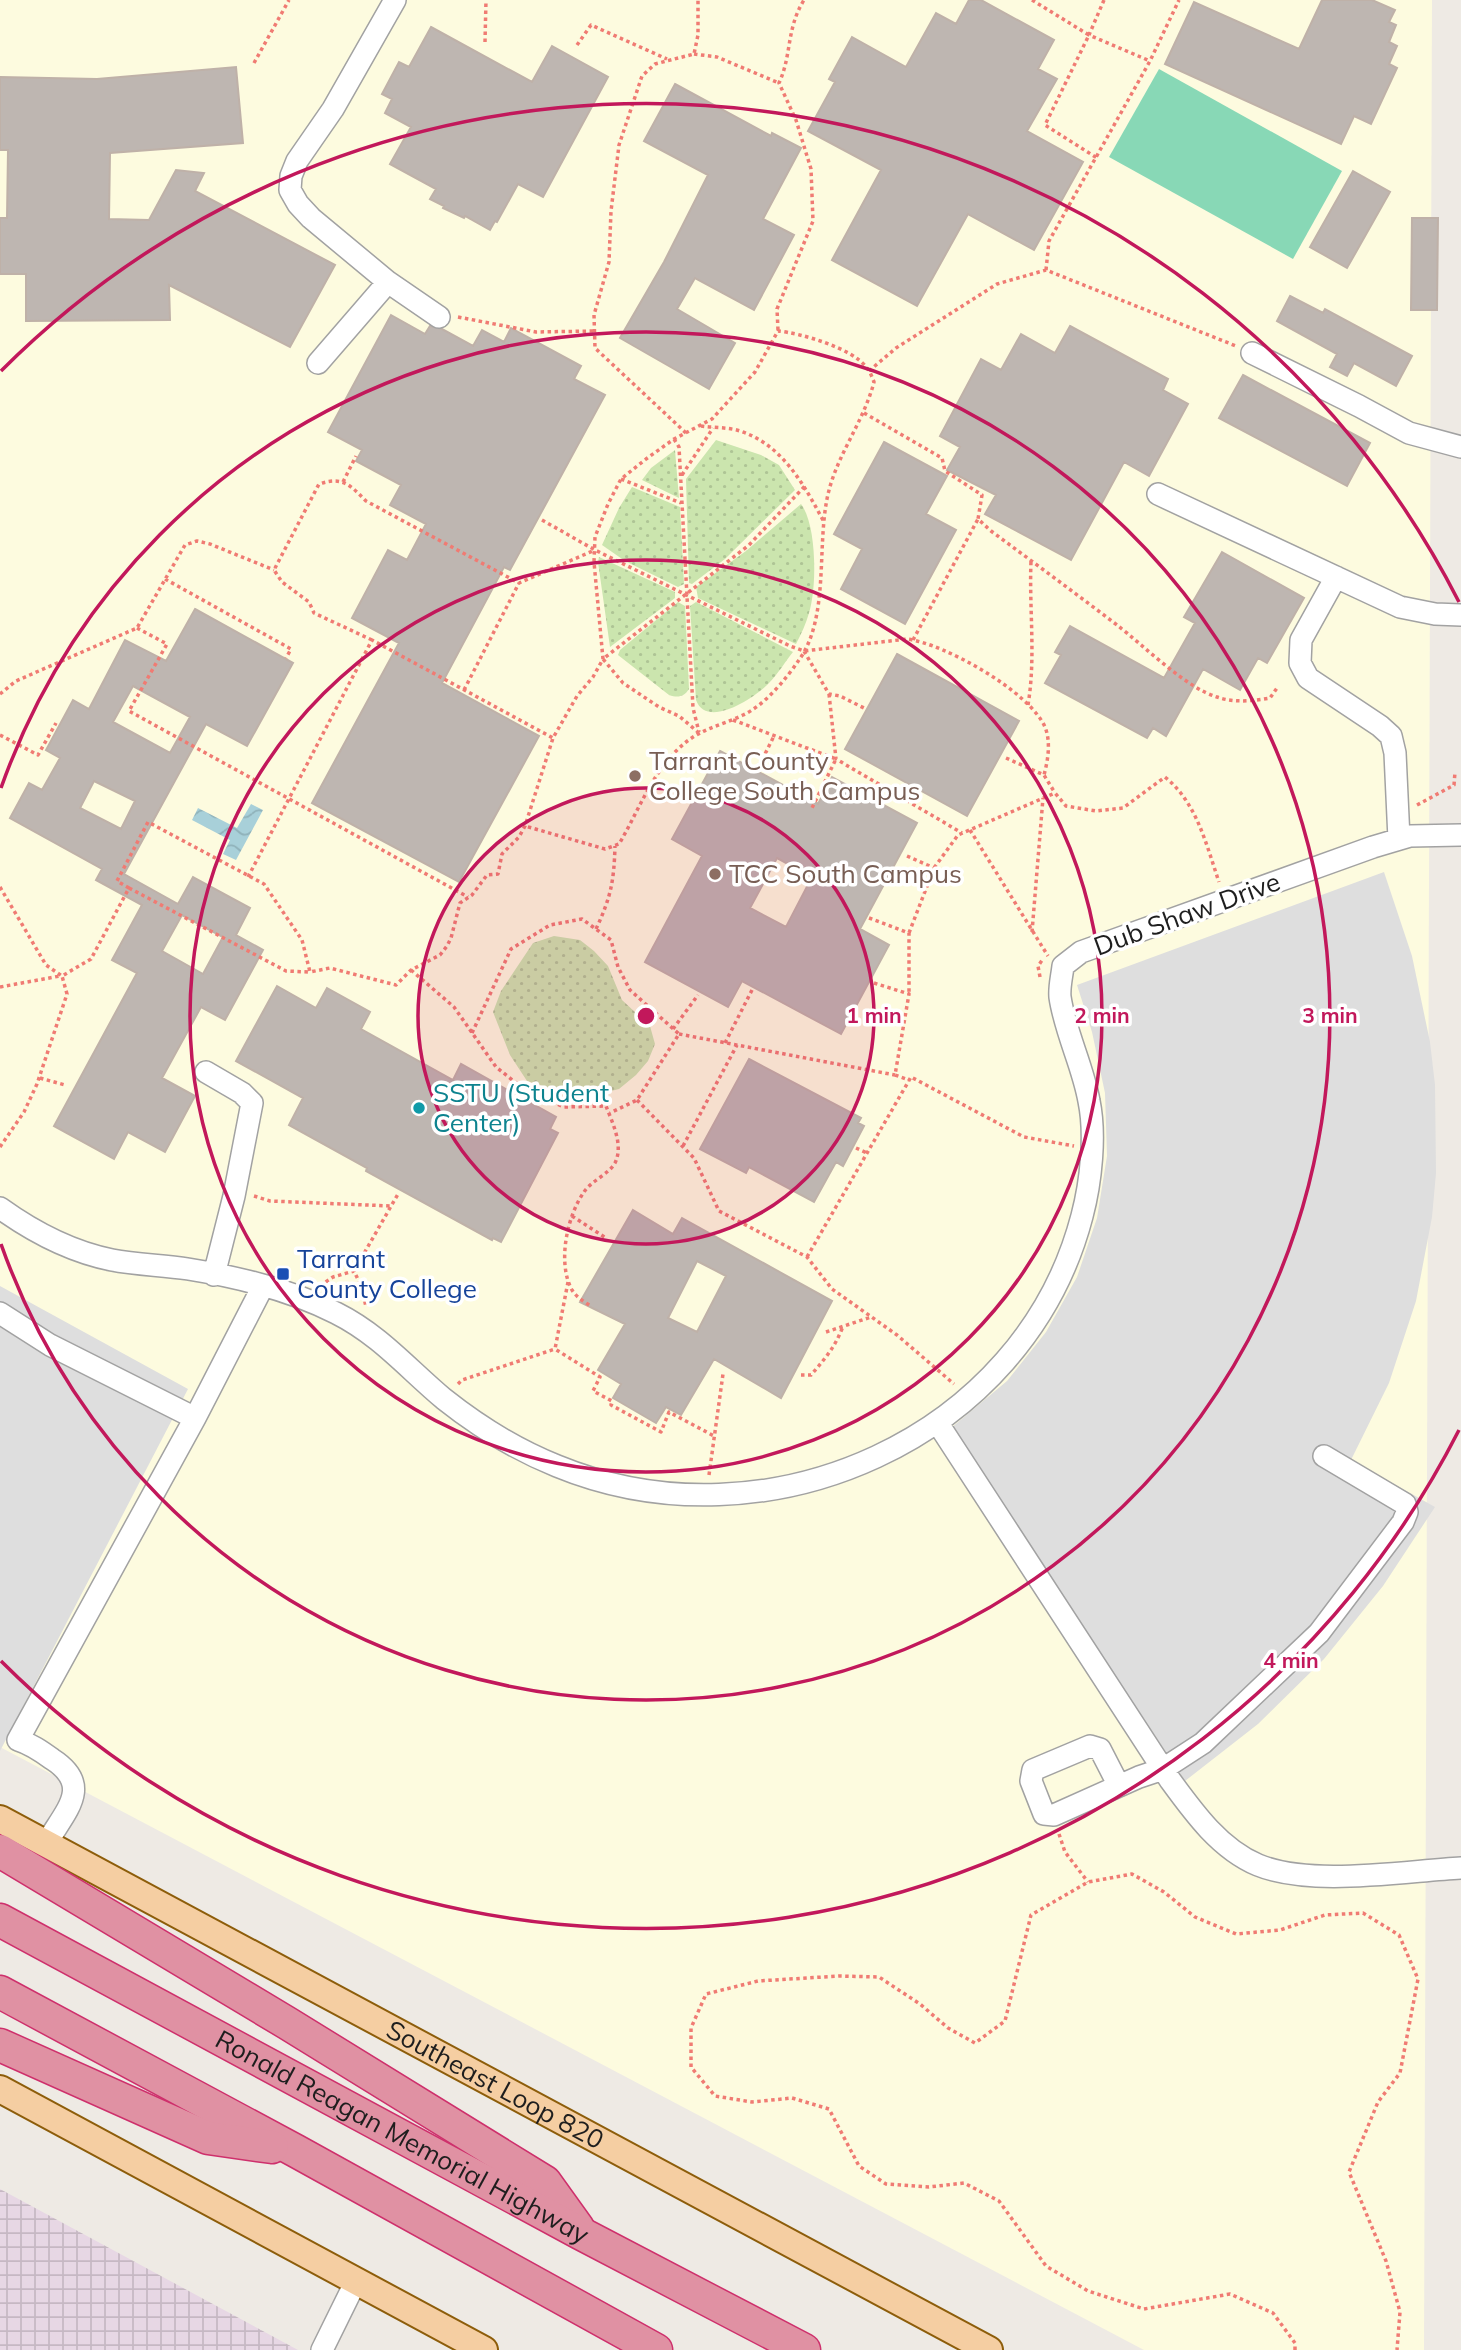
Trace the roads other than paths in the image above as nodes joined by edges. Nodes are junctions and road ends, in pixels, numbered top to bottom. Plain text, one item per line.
1 (395, 0) edge
2 (388, 282) junction
3 (439, 317) road end
4 (1252, 353) road end
5 (318, 363) dead end
6 (1461, 447) edge
7 (1158, 494) dead end
8 (1336, 577) junction
9 (1461, 615) edge
10 (1461, 835) edge
11 (1399, 839) junction
12 (206, 1072) dead end
13 (0, 1208) edge
14 (214, 1275) junction
15 (263, 1286) junction
16 (0, 1313) edge
17 (195, 1418) junction
18 (937, 1422) junction
19 (1324, 1456) dead end
20 (9, 1736) edge
21 (1163, 1769) junction
22 (1119, 1786) junction
23 (0, 1819) edge
24 (46, 1844) junction
25 (0, 1851) edge
26 (1461, 1868) edge
27 (0, 1920) edge
28 (0, 1992) edge
29 (0, 2045) edge
30 (0, 2089) edge
31 (296, 2151) junction
32 (580, 2232) junction
33 (356, 2281) junction
34 (322, 2350) edge
35 (484, 2350) edge
36 (656, 2350) edge
37 (804, 2350) edge
38 (989, 2350) edge

1 - 2 street
2 - 3 street
2 - 5 street
4 - 6 street
7 - 8 street
8 - 9 street
8 - 11 street
10 - 11 street, Dub Shaw Drive
11 - 18 street, Dub Shaw Drive
12 - 14 street
13 - 14 street, Dub Shaw Drive
14 - 15 street, Dub Shaw Drive
15 - 17 street
15 - 18 street, Dub Shaw Drive
16 - 17 street
17 - 20 street
18 - 21 street
19 - 21 street
20 - 24 street
21 - 22 street
21 - 26 street
22 - 22 street
23 - 24 main road, Southeast Loop 820
24 - 38 main road, Southeast Loop 820
25 - 32 highway
27 - 32 highway, Ronald Reagan Memorial Highway
28 - 31 highway
29 - 31 highway
30 - 33 main road
31 - 36 highway
32 - 37 highway, Ronald Reagan Memorial Highway
33 - 34 street
33 - 35 main road

